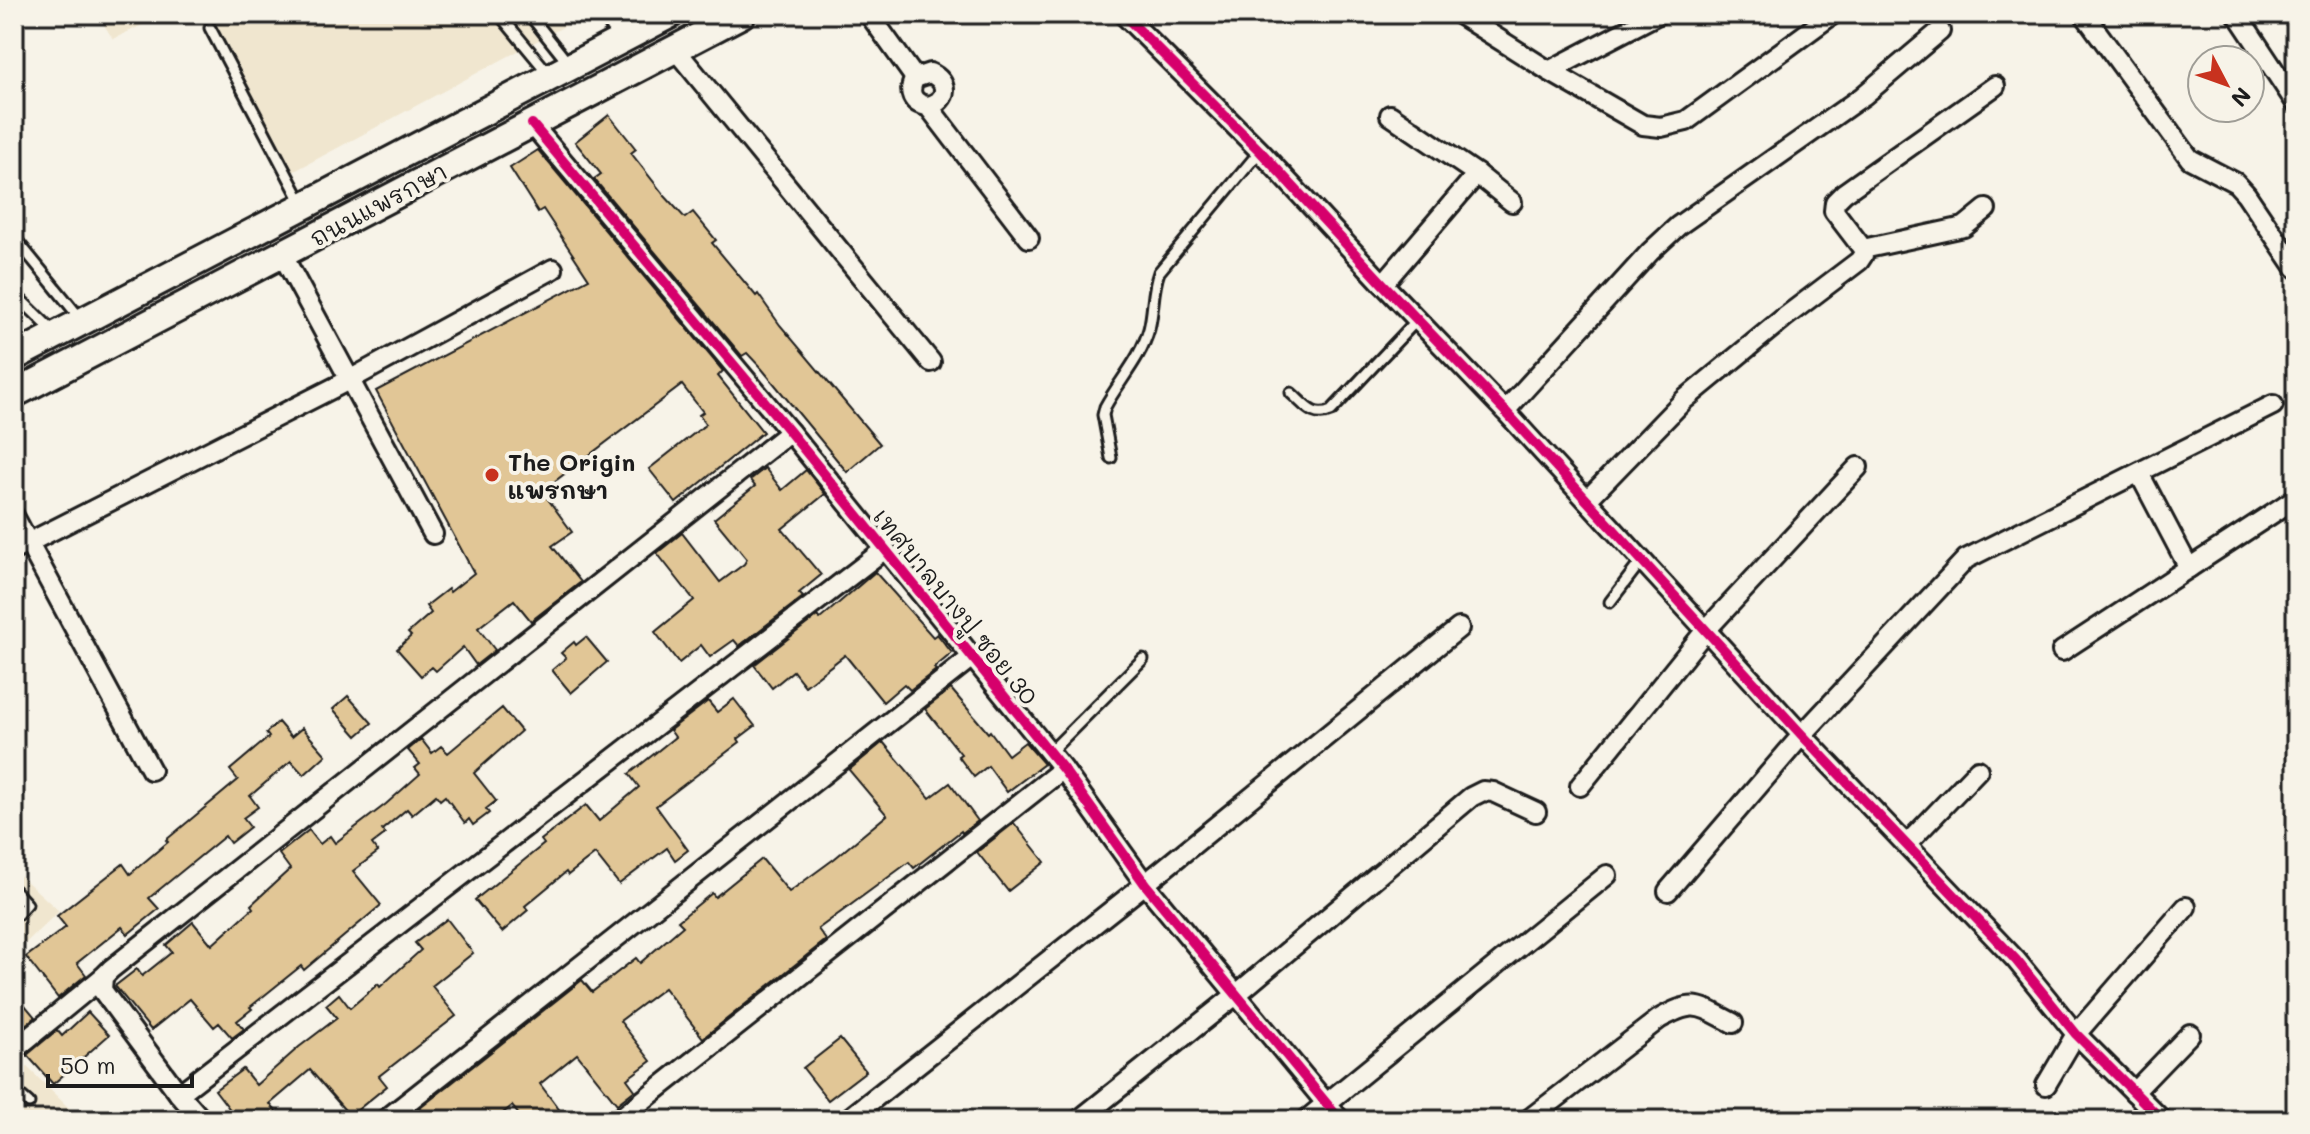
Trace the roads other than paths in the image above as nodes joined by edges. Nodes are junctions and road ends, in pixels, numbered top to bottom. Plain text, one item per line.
1 (499, 14) edge
2 (529, 14) edge
3 (602, 14) edge
4 (671, 14) edge
5 (742, 14) edge
6 (869, 14) edge
7 (1123, 14) edge
8 (1459, 14) edge
9 (1658, 14) edge
10 (1833, 14) edge
11 (2084, 14) edge
12 (2237, 14) edge
13 (210, 28) dead end
14 (1940, 31) dead end
15 (620, 39) junction
16 (675, 49) junction
17 (1549, 71) junction
18 (561, 72) junction
19 (915, 78) junction
20 (1995, 86) dead end
21 (2296, 103) edge
22 (928, 106) junction
23 (1390, 115) dead end
24 (532, 124) junction
25 (1260, 151) junction
26 (1477, 174) junction
27 (1512, 202) dead end
28 (304, 205) junction
29 (1986, 209) dead end
30 (14, 237) edge
31 (1029, 238) dead end
32 (1863, 249) junction
33 (282, 254) junction
34 (2296, 268) edge
35 (553, 269) dead end
36 (1383, 284) junction
37 (14, 293) edge
38 (1417, 320) junction
39 (83, 321) junction
40 (57, 335) junction
41 (14, 357) edge
42 (931, 362) dead end
43 (351, 379) junction
44 (1291, 393) dead end
45 (14, 394) edge
46 (2273, 405) dead end
47 (1505, 411) junction
48 (790, 432) junction
49 (1111, 458) dead end
50 (1858, 467) dead end
51 (2139, 473) junction
52 (2296, 498) edge
53 (1587, 500) junction
54 (14, 516) edge
55 (433, 534) dead end
56 (21, 546) edge
57 (885, 549) junction
58 (1642, 560) junction
59 (2189, 568) junction
60 (1610, 602) dead end
61 (1459, 628) dead end
62 (1706, 630) junction
63 (2062, 651) dead end
64 (972, 657) junction
65 (1143, 659) dead end
66 (1802, 735) junction
67 (1049, 753) junction
68 (1063, 769) junction
69 (151, 770) dead end
70 (1978, 770) dead end
71 (1580, 786) dead end
72 (1536, 812) dead end
73 (1907, 844) junction
74 (1607, 875) dead end
75 (1145, 884) junction
76 (14, 890) edge
77 (1668, 891) dead end
78 (2186, 907) dead end
79 (14, 918) edge
80 (103, 977) junction
81 (1237, 994) junction
82 (1733, 1023) dead end
83 (2076, 1034) junction
84 (2190, 1034) dead end
85 (20, 1045) dead end
86 (2046, 1085) dead end
87 (14, 1090) edge
88 (2134, 1092) junction
89 (179, 1094) junction
90 (29, 1103) dead end
91 (1327, 1103) junction
92 (202, 1120) edge
93 (385, 1120) edge
94 (618, 1120) edge
95 (847, 1120) edge
96 (1079, 1120) edge
97 (1306, 1120) edge
98 (1340, 1120) edge
99 (1528, 1120) edge
100 (2162, 1120) edge

1 - 18 lane
2 - 18 lane
3 - 15 lane
4 - 15 main road, ถนนแพรกษา
5 - 16 main road, ถนนแพรกษา
6 - 19 street
7 - 25 street
8 - 17 street
9 - 17 street
10 - 17 street
11 - 34 street
12 - 21 street
13 - 28 lane
14 - 47 street
15 - 18 main road, ถนนแพรกษา
16 - 24 main road, ถนนแพรกษา
16 - 42 street
18 - 28 main road, ถนนแพรกษา
19 - 22 street
19 - 22 street
20 - 32 street
22 - 31 street
23 - 26 street
24 - 33 main road, ถนนแพรกษา
24 - 48 street, เทศบาลบางปู ซอย 30
25 - 36 street
25 - 49 lane
26 - 27 street
26 - 36 street
28 - 39 main road, ถนนแพรกษา
29 - 32 street
30 - 39 lane
32 - 53 street
33 - 43 street
33 - 45 main road, ถนนแพรกษา
35 - 43 street
36 - 38 street
37 - 40 lane
38 - 44 lane
38 - 47 street
39 - 40 main road, ถนนแพรกษา
40 - 41 main road, ถนนแพรกษา
43 - 55 street
43 - 56 street
46 - 51 street
47 - 53 street
48 - 57 street, เทศบาลบางปู ซอย 30
48 - 80 street
50 - 62 street
51 - 59 street
51 - 66 street
52 - 59 street
53 - 58 street
54 - 56 street
56 - 69 street
57 - 64 street, เทศบาลบางปู ซอย 30
57 - 89 street
58 - 60 lane
58 - 62 street
59 - 63 street
61 - 75 street
62 - 66 street
62 - 71 street
64 - 67 street, เทศบาลบางปู ซอย 30
64 - 93 street
65 - 67 lane
66 - 73 street
66 - 77 street
67 - 68 street, เทศบาลบางปู ซอย 30
68 - 75 street, เทศบาลบางปู ซอย 30
68 - 94 street
70 - 73 street
72 - 81 street
73 - 83 street
74 - 91 street
75 - 81 street, เทศบาลบางปู ซอย 30
75 - 95 street
76 - 79 lane
78 - 83 street
80 - 85 street
80 - 89 street
81 - 91 street, เทศบาลบางปู ซอย 30
81 - 96 street
82 - 99 street
83 - 86 street
83 - 88 street
84 - 88 street
87 - 90 lane
88 - 100 street
89 - 92 street
91 - 97 street
91 - 98 street, เทศบาลบางปู ซอย 30

